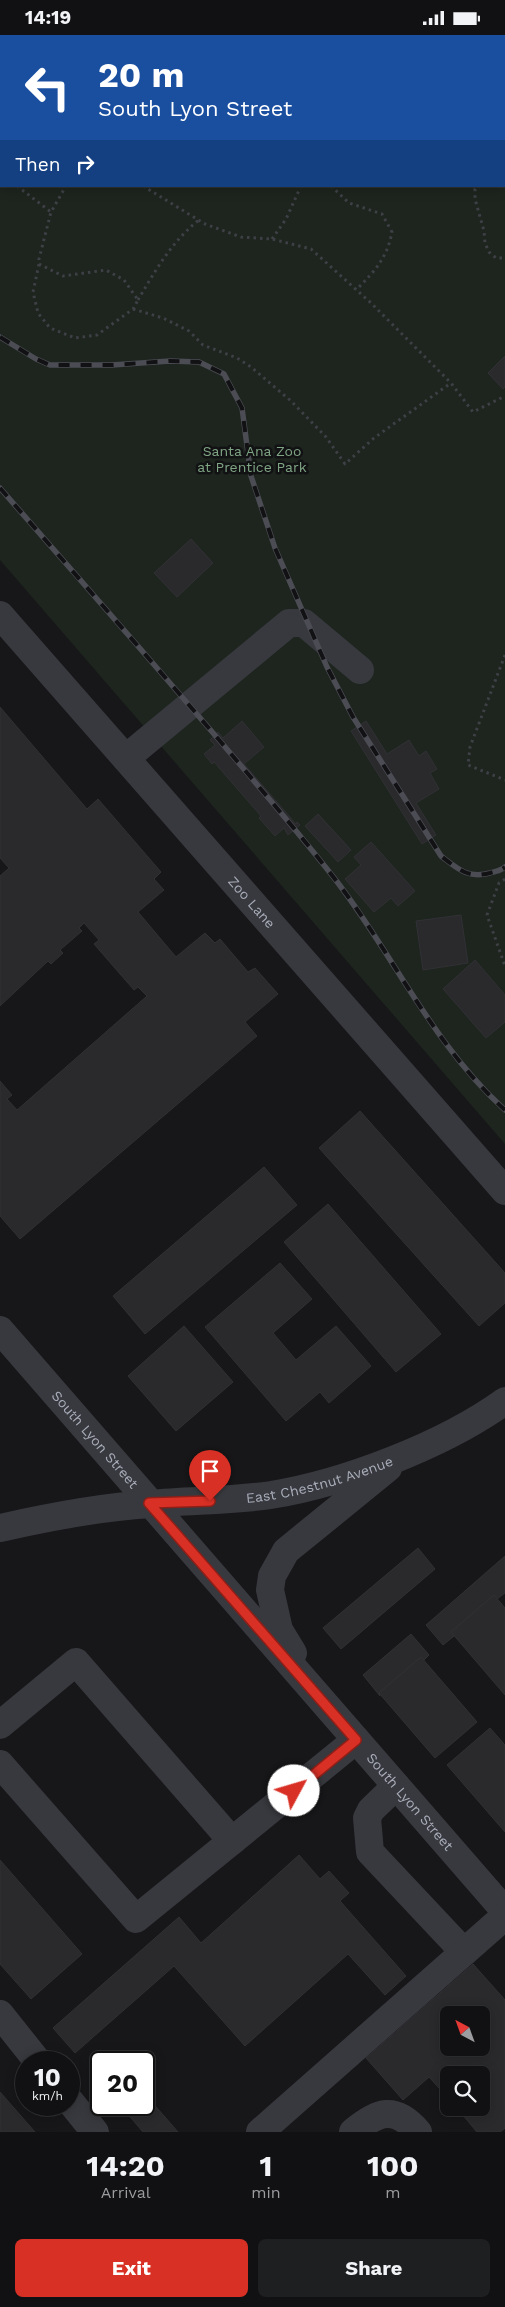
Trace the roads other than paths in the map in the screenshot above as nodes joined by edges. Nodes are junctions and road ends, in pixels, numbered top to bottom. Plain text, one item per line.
1 (0, 615) edge
2 (360, 670) dead end
3 (126, 758) junction
4 (505, 1191) edge
5 (0, 1331) edge
6 (505, 1401) edge
7 (404, 1455) junction
8 (149, 1503) junction
9 (0, 1529) edge
10 (316, 1693) junction
11 (0, 1725) edge
12 (356, 1740) junction
13 (0, 1764) edge
14 (396, 1786) junction
15 (232, 1841) junction
16 (505, 1911) edge
17 (505, 1916) edge
18 (464, 1952) junction
19 (0, 2014) edge
20 (29, 2051) edge
21 (80, 2114) edge
22 (95, 2132) edge
23 (260, 2132) edge
24 (353, 2132) edge
25 (418, 2132) edge

1 - 3 street, Zoo Lane
2 - 3 street
3 - 4 street, Zoo Lane
5 - 8 street, South Lyon Street
6 - 7 street, East Chestnut Avenue
7 - 8 street, East Chestnut Avenue
7 - 10 street
8 - 9 street, East Chestnut Avenue
8 - 10 street, South Lyon Street
10 - 12 street, South Lyon Street
11 - 15 street
12 - 14 street, South Lyon Street
12 - 15 street
13 - 15 street
14 - 16 street, South Lyon Street
14 - 18 street
17 - 18 street
18 - 23 street
19 - 20 street
21 - 22 street
24 - 25 street

